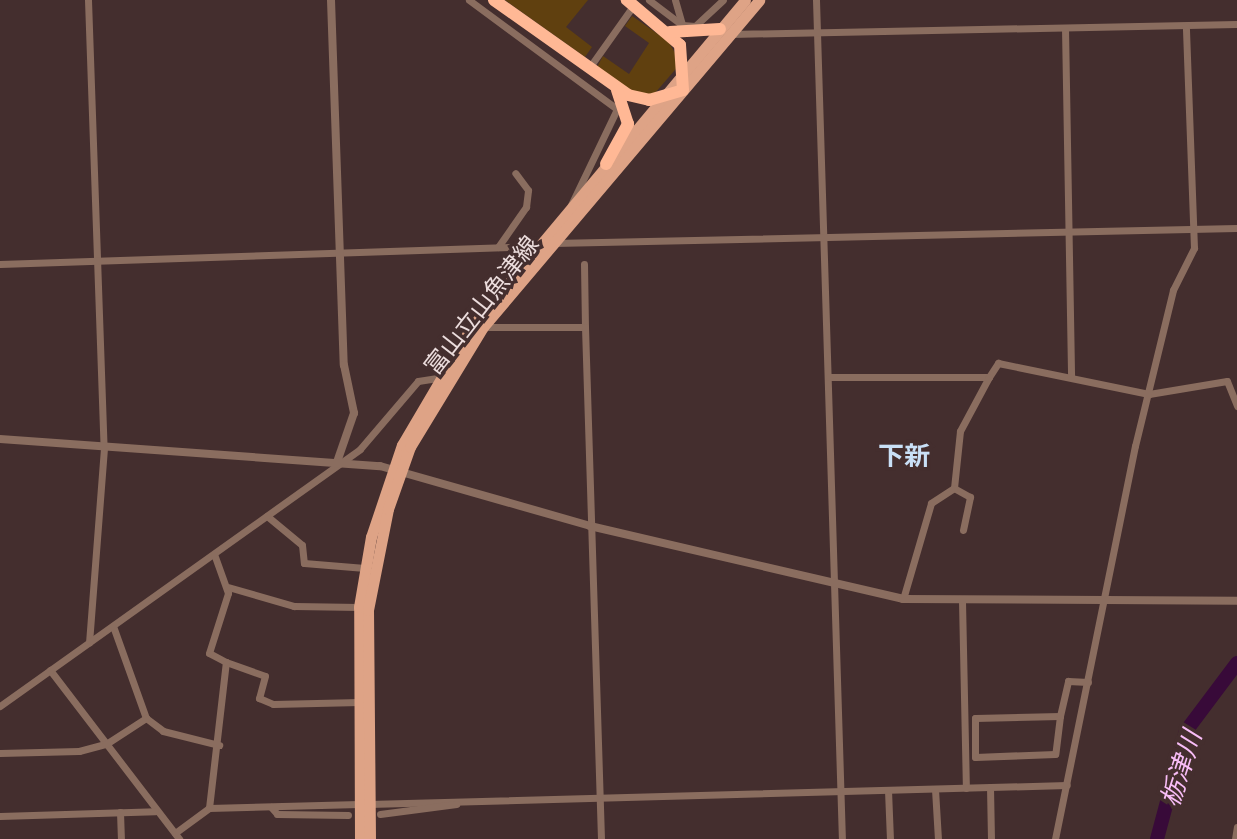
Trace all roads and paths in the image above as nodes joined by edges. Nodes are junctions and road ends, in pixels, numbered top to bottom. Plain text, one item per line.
1 (88, 0) edge
2 (331, 0) edge
3 (469, 0) edge
4 (494, 0) edge
5 (649, 0) edge
6 (675, 0) edge
7 (723, 0) edge
8 (745, 0) edge
9 (759, 0) edge
10 (816, 0) edge
11 (630, 3) edge
12 (1237, 24) edge
13 (682, 25) junction
14 (1186, 26) junction
15 (1065, 28) junction
16 (664, 29) junction
17 (725, 32) junction
18 (817, 34) junction
19 (589, 68) junction
20 (685, 70) junction
21 (615, 87) junction
22 (683, 90) junction
23 (663, 96) junction
24 (606, 164) junction
25 (515, 173) dead end
26 (570, 209) junction
27 (1237, 228) edge
28 (1195, 229) junction
29 (1069, 232) junction
30 (824, 239) junction
31 (554, 243) junction
32 (539, 246) junction
33 (498, 247) junction
34 (340, 254) junction
35 (95, 261) junction
36 (0, 264) edge
37 (584, 264) dead end
38 (477, 327) junction
39 (585, 327) junction
40 (829, 377) junction
41 (989, 377) junction
42 (1071, 377) junction
43 (436, 378) junction
44 (1149, 394) junction
45 (1237, 406) edge
46 (0, 439) edge
47 (104, 448) junction
48 (337, 462) junction
49 (397, 470) junction
50 (954, 488) junction
51 (267, 516) junction
52 (590, 526) junction
53 (963, 530) dead end
54 (214, 554) junction
55 (365, 568) junction
56 (834, 584) junction
57 (228, 587) junction
58 (903, 599) junction
59 (962, 601) junction
60 (1105, 601) junction
61 (1237, 601) edge
62 (359, 607) junction
63 (113, 626) junction
64 (89, 642) junction
65 (226, 662) junction
66 (50, 670) junction
67 (1088, 682) junction
68 (361, 702) junction
69 (0, 706) edge
70 (1060, 716) junction
71 (146, 718) junction
72 (106, 744) junction
73 (219, 745) junction
74 (0, 753) edge
75 (1067, 785) junction
76 (990, 787) junction
77 (966, 788) junction
78 (935, 789) junction
79 (888, 790) junction
80 (841, 791) junction
81 (599, 798) junction
82 (457, 803) junction
83 (364, 804) junction
84 (271, 807) junction
85 (209, 808) junction
86 (155, 811) junction
87 (120, 812) junction
88 (380, 814) dead end
89 (348, 815) dead end
90 (0, 816) edge
91 (1237, 827) edge
92 (177, 836) edge
93 (121, 839) edge
94 (360, 839) edge
95 (370, 839) edge
96 (601, 839) edge
97 (842, 839) edge
98 (890, 839) edge
99 (938, 839) edge
100 (991, 839) edge
101 (1055, 839) edge
102 (1235, 839) edge

1 - 35 street
2 - 34 street
3 - 26 street
4 - 19 highway
5 - 13 street
6 - 13 street
7 - 13 street
8 - 17 main road, 富山立山魚津線
9 - 17 main road, 富山立山魚津線
10 - 18 street
11 - 16 highway
11 - 19 street
12 - 14 street
14 - 15 street
14 - 28 street
15 - 18 street
15 - 29 street
16 - 17 highway
16 - 20 highway
17 - 18 street
17 - 20 main road, 富山立山魚津線
17 - 22 main road, 富山立山魚津線
18 - 30 street
19 - 21 highway
20 - 22 highway
20 - 23 main road, 富山立山魚津線
21 - 23 highway
21 - 24 highway
22 - 23 highway
22 - 31 main road, 富山立山魚津線
23 - 24 main road, 富山立山魚津線
24 - 26 main road, 富山立山魚津線
25 - 33 street
26 - 32 main road, 富山立山魚津線
27 - 28 street
28 - 29 street
28 - 44 street
29 - 30 street
29 - 42 street
30 - 31 street
30 - 40 street
31 - 38 main road, 富山立山魚津線
32 - 33 street
32 - 38 main road, 富山立山魚津線
33 - 34 street
34 - 35 street
34 - 48 street
35 - 36 street
35 - 47 street
37 - 39 street
38 - 39 street
38 - 43 main road, 富山立山魚津線
38 - 49 main road, 富山立山魚津線
39 - 52 street
40 - 41 street
40 - 56 street
41 - 42 street
41 - 50 street
42 - 44 street
43 - 48 street
43 - 49 main road, 富山立山魚津線
44 - 45 street
44 - 60 street
46 - 47 street
47 - 48 street
47 - 64 street
48 - 49 street
48 - 51 street
49 - 52 street
49 - 55 main road, 富山立山魚津線
49 - 68 main road, 富山立山魚津線
50 - 53 street
50 - 58 street
51 - 54 street
51 - 55 street
52 - 56 street
52 - 81 street
54 - 57 street
54 - 63 street
55 - 62 main road, 富山立山魚津線
56 - 58 street
56 - 80 street
57 - 62 street
57 - 65 street
58 - 59 street
59 - 60 street
59 - 77 street
60 - 61 street
60 - 67 street
62 - 68 main road, 富山立山魚津線
63 - 64 street
63 - 71 street
64 - 66 street
65 - 68 street
65 - 73 street
66 - 69 street
66 - 72 street
67 - 70 street
67 - 75 street
68 - 83 main road, 富山立山魚津線
70 - 70 street
71 - 72 street
71 - 73 street
72 - 74 street
72 - 86 street
73 - 85 street
75 - 76 street
75 - 101 street
76 - 77 street
76 - 100 street
77 - 78 street
78 - 79 street
78 - 99 street
79 - 80 street
79 - 98 street
80 - 81 street
80 - 97 street
81 - 82 street
81 - 96 street
82 - 83 street
82 - 88 street
83 - 84 street
83 - 94 main road, 富山立山魚津線
83 - 95 main road, 富山立山魚津線
84 - 85 street
84 - 89 street
85 - 92 street
86 - 87 street
86 - 92 street
87 - 90 street
87 - 93 street
91 - 102 street

